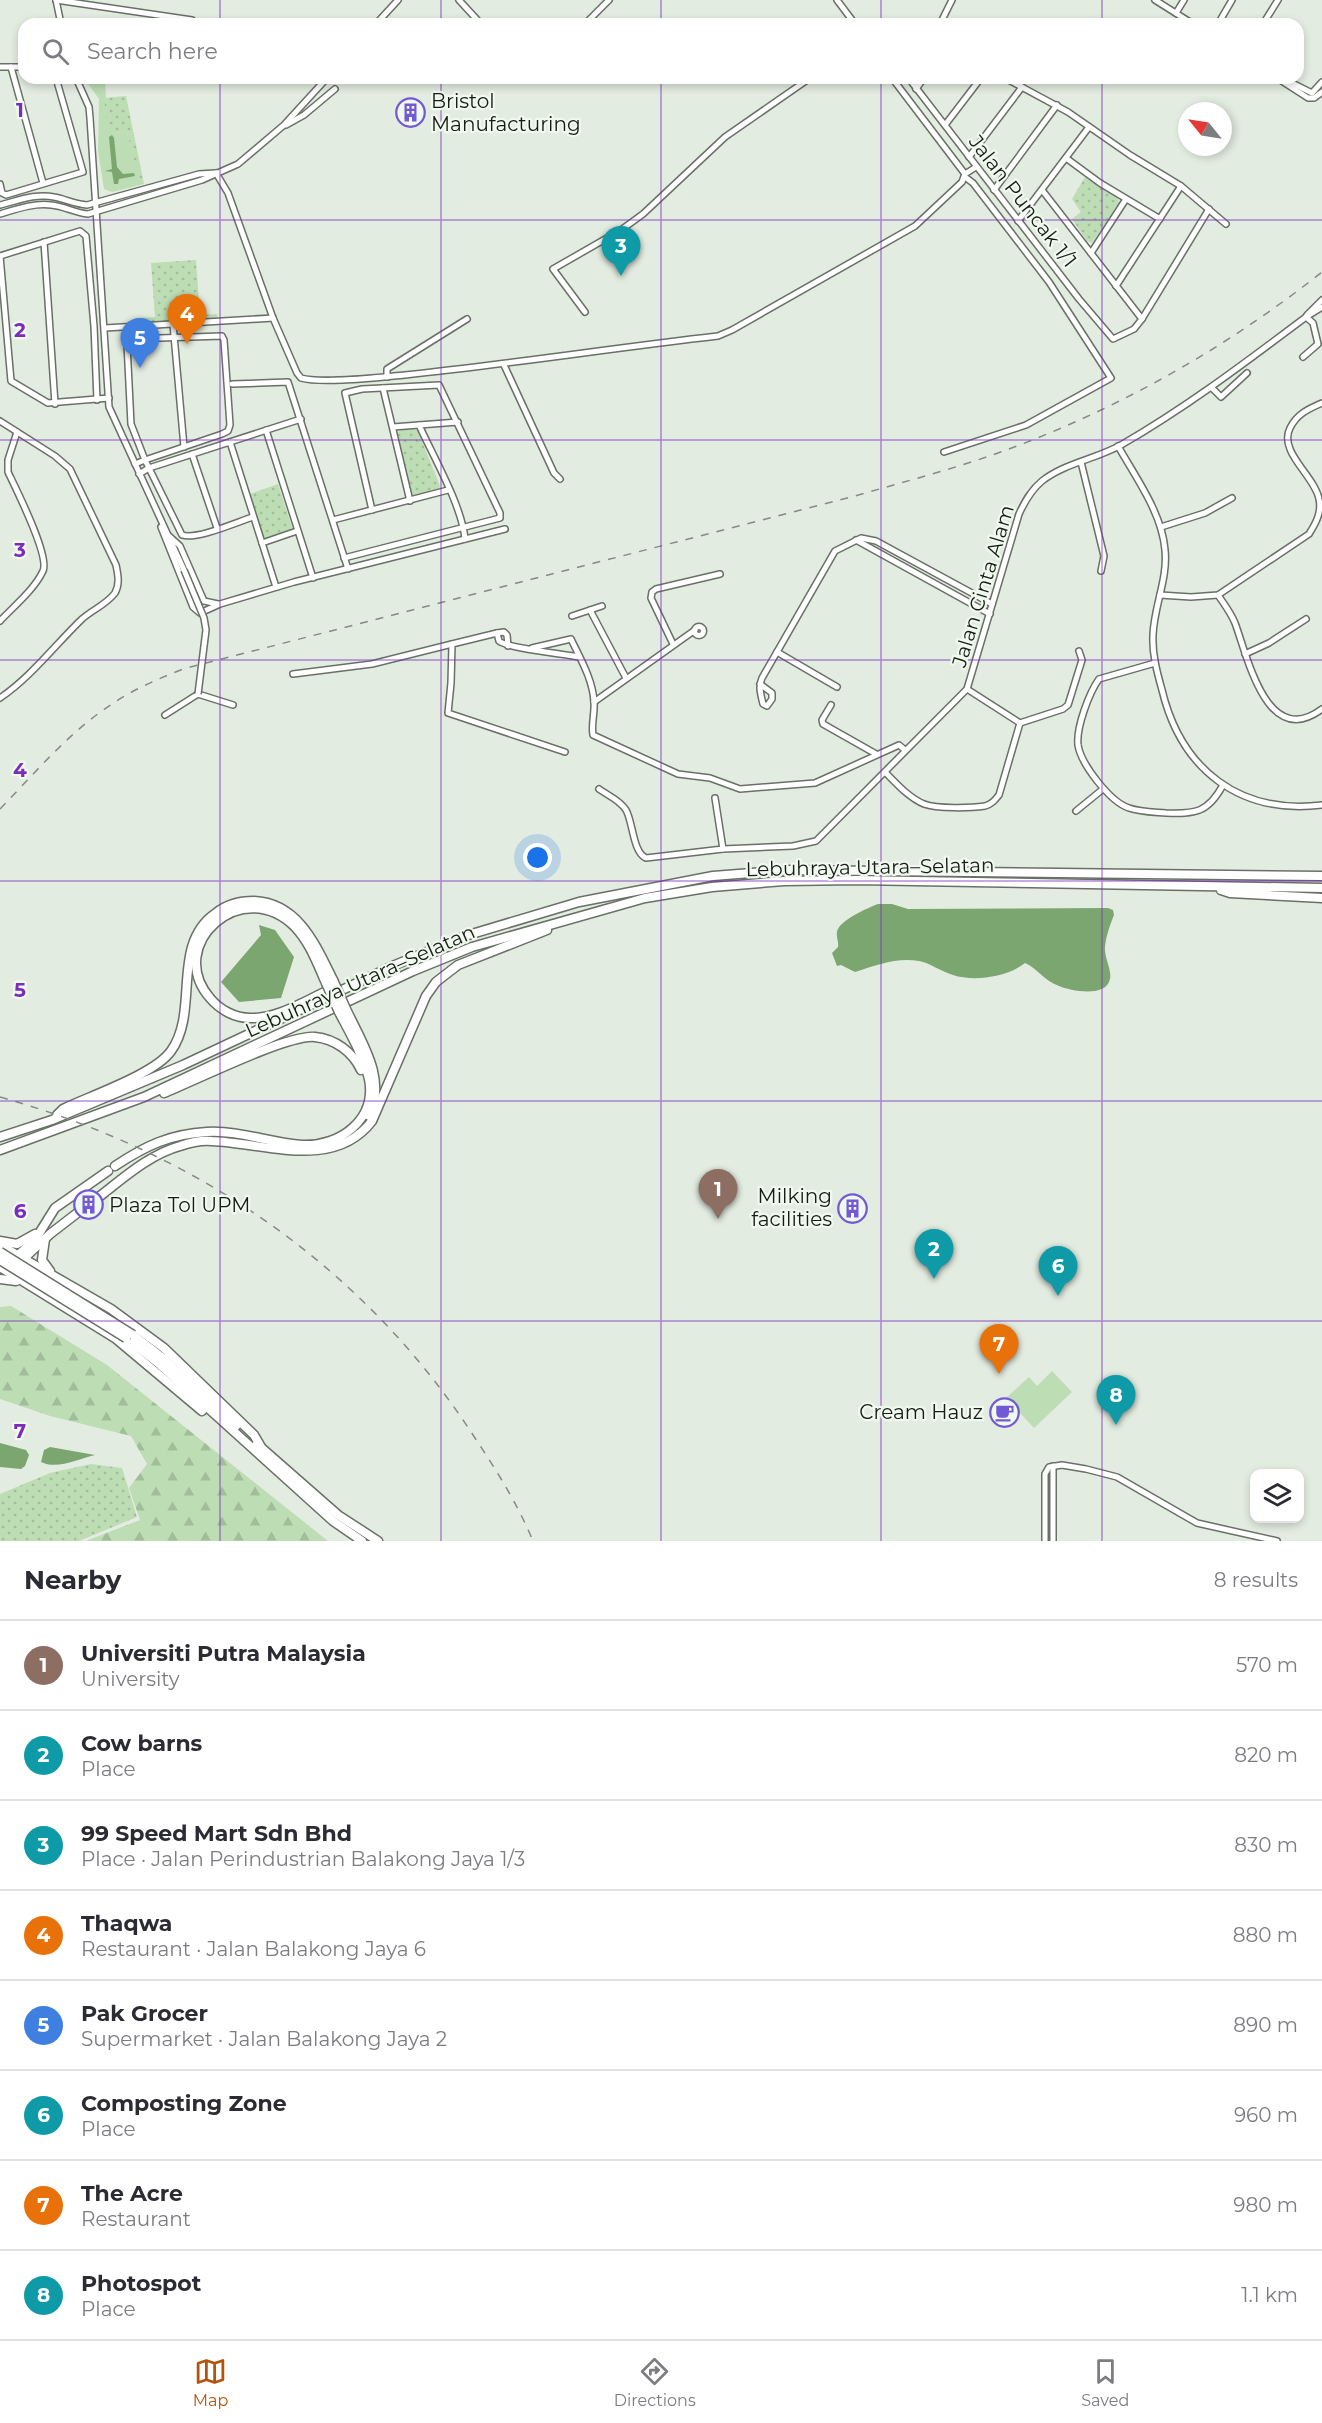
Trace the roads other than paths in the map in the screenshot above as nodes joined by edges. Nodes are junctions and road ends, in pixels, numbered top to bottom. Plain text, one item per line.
1 (56, 0) edge
2 (398, 0) edge
3 (459, 0) edge
4 (609, 0) edge
5 (837, 0) edge
6 (952, 0) edge
7 (1155, 0) edge
8 (1184, 0) edge
9 (1232, 0) edge
10 (1278, 0) edge
11 (1176, 13) junction
12 (60, 18) edge
13 (178, 18) edge
14 (382, 18) edge
15 (476, 18) edge
16 (591, 18) edge
17 (850, 18) edge
18 (943, 18) edge
19 (1184, 18) edge
20 (1222, 18) edge
21 (1267, 18) edge
22 (0, 67) edge
23 (11, 67) junction
24 (18, 67) edge
25 (1322, 82) edge
26 (59, 84) edge
27 (79, 84) edge
28 (322, 84) edge
29 (801, 84) edge
30 (896, 84) edge
31 (914, 84) edge
32 (919, 84) edge
33 (976, 84) edge
34 (1016, 84) edge
35 (1286, 84) edge
36 (1293, 84) edge
37 (1022, 87) junction
38 (916, 88) junction
39 (335, 89) dead end
40 (1321, 96) edge
41 (1057, 105) junction
42 (284, 125) junction
43 (945, 125) junction
44 (1089, 127) junction
45 (969, 157) junction
46 (1066, 158) junction
47 (976, 166) junction
48 (216, 173) junction
49 (965, 176) junction
50 (44, 183) junction
51 (0, 184) edge
52 (1181, 186) junction
53 (994, 190) junction
54 (1042, 190) junction
55 (1126, 199) junction
56 (97, 203) junction
57 (0, 205) edge
58 (1209, 209) junction
59 (98, 212) junction
60 (0, 214) edge
61 (1160, 219) junction
62 (1018, 221) junction
63 (1226, 224) dead end
64 (44, 242) junction
65 (1091, 253) junction
66 (0, 256) edge
67 (1116, 286) junction
68 (2, 298) edge
69 (1322, 300) edge
70 (1322, 307) edge
71 (585, 312) dead end
72 (1306, 317) junction
73 (273, 318) junction
74 (467, 319) dead end
75 (1142, 319) junction
76 (173, 324) junction
77 (105, 328) junction
78 (175, 337) junction
79 (1303, 357) dead end
80 (504, 365) junction
81 (1247, 374) dead end
82 (387, 376) junction
83 (232, 384) dead end
84 (383, 388) junction
85 (1212, 388) junction
86 (109, 398) junction
87 (97, 400) junction
88 (1322, 403) edge
89 (56, 404) junction
90 (301, 419) junction
91 (0, 421) edge
92 (458, 422) junction
93 (419, 425) junction
94 (393, 427) junction
95 (266, 430) junction
96 (17, 432) junction
97 (230, 442) junction
98 (1118, 446) junction
99 (184, 447) junction
100 (944, 452) dead end
101 (192, 454) junction
102 (145, 460) junction
103 (1081, 462) junction
104 (135, 464) junction
105 (149, 468) junction
106 (139, 474) junction
107 (560, 479) dead end
108 (448, 490) junction
109 (1232, 498) dead end
110 (410, 501) junction
111 (372, 510) junction
112 (253, 517) junction
113 (160, 520) junction
114 (333, 520) junction
115 (1161, 527) junction
116 (217, 528) junction
117 (464, 528) junction
118 (505, 529) dead end
119 (297, 531) junction
120 (167, 534) junction
121 (465, 539) junction
122 (856, 540) junction
123 (876, 541) junction
124 (262, 543) junction
125 (872, 549) junction
126 (344, 558) junction
127 (348, 569) junction
128 (1101, 571) dead end
129 (720, 574) dead end
130 (313, 578) junction
131 (276, 587) junction
132 (1160, 595) junction
133 (1218, 595) junction
134 (219, 604) junction
135 (992, 604) junction
136 (602, 606) dead end
137 (590, 610) junction
138 (990, 614) junction
139 (572, 616) dead end
140 (1306, 619) dead end
141 (0, 621) edge
142 (695, 630) dead end
143 (497, 633) junction
144 (452, 644) junction
145 (673, 644) junction
146 (508, 646) junction
147 (532, 648) junction
148 (1079, 651) dead end
149 (777, 652) junction
150 (1245, 654) junction
151 (579, 657) junction
152 (1155, 663) junction
153 (293, 675) dead end
154 (626, 678) junction
155 (760, 684) dead end
156 (837, 687) dead end
157 (967, 688) junction
158 (198, 694) junction
159 (0, 698) edge
160 (594, 702) junction
161 (233, 705) dead end
162 (831, 705) dead end
163 (1322, 709) edge
164 (165, 715) dead end
165 (1020, 723) junction
166 (905, 750) junction
167 (566, 752) dead end
168 (876, 754) junction
169 (885, 772) junction
170 (1222, 785) junction
171 (598, 789) dead end
172 (1103, 789) junction
173 (715, 798) dead end
174 (1322, 805) edge
175 (1076, 811) dead end
176 (723, 849) junction
177 (1322, 876) edge
178 (1212, 886) junction
179 (1322, 888) edge
180 (1322, 898) edge
181 (589, 912) junction
182 (395, 965) junction
183 (329, 982) junction
184 (343, 1011) junction
185 (369, 1090) junction
186 (144, 1097) junction
187 (52, 1120) junction
188 (358, 1135) junction
189 (0, 1137) edge
190 (0, 1150) edge
191 (43, 1234) junction
192 (0, 1243) edge
193 (0, 1252) edge
194 (21, 1257) junction
195 (0, 1260) edge
196 (38, 1267) junction
197 (2, 1268) edge
198 (0, 1279) edge
199 (25, 1283) junction
200 (76, 1288) junction
201 (130, 1336) junction
202 (220, 1421) junction
203 (261, 1447) junction
204 (1053, 1466) junction
205 (362, 1541) edge
206 (378, 1541) edge
207 (1045, 1541) edge
208 (1053, 1541) edge
209 (1277, 1541) edge

1 - 12 street
1 - 13 street
2 - 14 street
3 - 15 street
4 - 16 street
5 - 17 street
6 - 18 street
7 - 11 street
8 - 11 street
9 - 20 street
10 - 21 street
11 - 19 street
22 - 23 street
23 - 24 street
23 - 50 street
25 - 36 street
26 - 50 street
27 - 56 street
28 - 42 street
29 - 71 street
30 - 49 street
31 - 38 street, Jalan Puncak 1/1
32 - 38 street
33 - 43 street
34 - 37 street
35 - 40 street
37 - 41 street
37 - 45 street
38 - 43 street, Jalan Puncak 1/1
39 - 42 street
41 - 44 street
41 - 53 street
42 - 48 street
43 - 45 street, Jalan Puncak 1/1
44 - 46 street
44 - 52 street
45 - 47 street, Jalan Puncak 1/1
46 - 54 street
46 - 55 street
47 - 49 street
47 - 53 street, Jalan Puncak 1/1
48 - 56 street
48 - 59 street
48 - 73 street
49 - 80 street
49 - 100 street
50 - 51 street
52 - 58 street
52 - 61 street
53 - 62 street, Jalan Puncak 1/1
54 - 62 street
54 - 65 street
55 - 61 street
55 - 65 street
56 - 57 street
56 - 59 street
58 - 63 street
58 - 75 street
59 - 60 street
59 - 77 street
61 - 67 street
62 - 75 street, Jalan Puncak 1/1
64 - 66 street
64 - 87 street
64 - 89 street
65 - 67 street
66 - 68 street
67 - 75 street
68 - 89 street
69 - 72 street, Jalan Cinta Alam
70 - 72 street, Jalan Cinta Alam
72 - 79 street
72 - 85 street, Jalan Cinta Alam
73 - 76 street
73 - 82 street
74 - 82 street
76 - 77 street
76 - 78 street
77 - 86 street
78 - 99 street
78 - 99 street
78 - 102 street
80 - 82 street
80 - 107 street
81 - 85 street
83 - 90 street
84 - 92 street
84 - 94 street
84 - 111 street
85 - 98 street, Jalan Cinta Alam
86 - 87 street
86 - 104 street
87 - 89 street
88 - 133 street
90 - 95 street
90 - 114 street
91 - 96 street
92 - 93 street
92 - 117 street
93 - 94 street
93 - 108 street
94 - 110 street
95 - 97 street
95 - 119 street
96 - 141 street
96 - 159 street
97 - 101 street
97 - 112 street
98 - 103 street, Jalan Cinta Alam
98 - 115 street
99 - 102 street
101 - 105 street
101 - 116 street
102 - 104 street
102 - 105 street
103 - 128 street
103 - 135 street, Jalan Cinta Alam
104 - 106 street
105 - 106 street
105 - 116 street
106 - 113 street
108 - 110 street
108 - 117 street
109 - 115 street
110 - 111 street
111 - 114 street
112 - 116 street
112 - 124 street
113 - 120 street
113 - 134 street
114 - 126 street
115 - 132 street
117 - 121 street
117 - 126 street
118 - 121 street
119 - 124 street
119 - 130 street
120 - 134 street
120 - 158 street, bridge
121 - 127 street
122 - 123 street
122 - 125 street
122 - 149 street
123 - 125 street
123 - 135 street
124 - 131 street
125 - 138 street
126 - 127 street
127 - 130 street
129 - 145 street
130 - 131 street
131 - 134 street
132 - 133 street
132 - 152 street
133 - 150 street
135 - 138 street, Jalan Cinta Alam
136 - 137 street
137 - 139 street
137 - 154 street
138 - 157 street, Jalan Cinta Alam
140 - 150 street
142 - 145 street
143 - 144 street
143 - 146 street
143 - 146 street
144 - 153 street
144 - 167 street
145 - 154 street
146 - 147 street
147 - 151 street
147 - 151 street
148 - 165 street
149 - 155 street
149 - 156 street
150 - 163 street
151 - 160 street
152 - 170 street
152 - 172 street
154 - 160 street
157 - 165 street
157 - 166 street, Jalan Cinta Alam
158 - 161 street
158 - 164 street
160 - 168 street
162 - 168 street
165 - 169 street
166 - 168 street
166 - 169 street, Jalan Cinta Alam
169 - 176 street, Jalan Cinta Alam
170 - 172 street
170 - 174 street
171 - 176 street, Jalan Cinta Alam
172 - 175 street
173 - 176 street
177 - 182 highway, Lebuhraya Utara–Selatan
178 - 179 highway, Lebuhraya Utara–Selatan
178 - 180 highway
178 - 181 highway, Lebuhraya Utara–Selatan
181 - 186 highway, Lebuhraya Utara–Selatan
181 - 188 highway
182 - 183 highway
182 - 187 highway, Lebuhraya Utara–Selatan
183 - 184 highway, bridge
183 - 187 highway
184 - 185 highway
184 - 188 highway
185 - 186 highway
185 - 191 highway
186 - 190 highway, Lebuhraya Utara–Selatan
187 - 189 highway, Lebuhraya Utara–Selatan
188 - 191 highway
191 - 192 highway
191 - 194 highway
191 - 200 highway
192 - 194 highway
193 - 201 highway, bridge
194 - 196 highway
194 - 197 highway
195 - 201 highway, bridge
196 - 199 highway
196 - 200 highway
197 - 199 highway
198 - 199 highway
199 - 202 highway
200 - 203 highway
201 - 202 highway
201 - 203 highway
202 - 205 highway
203 - 206 highway
204 - 207 street
204 - 208 street
204 - 209 street

